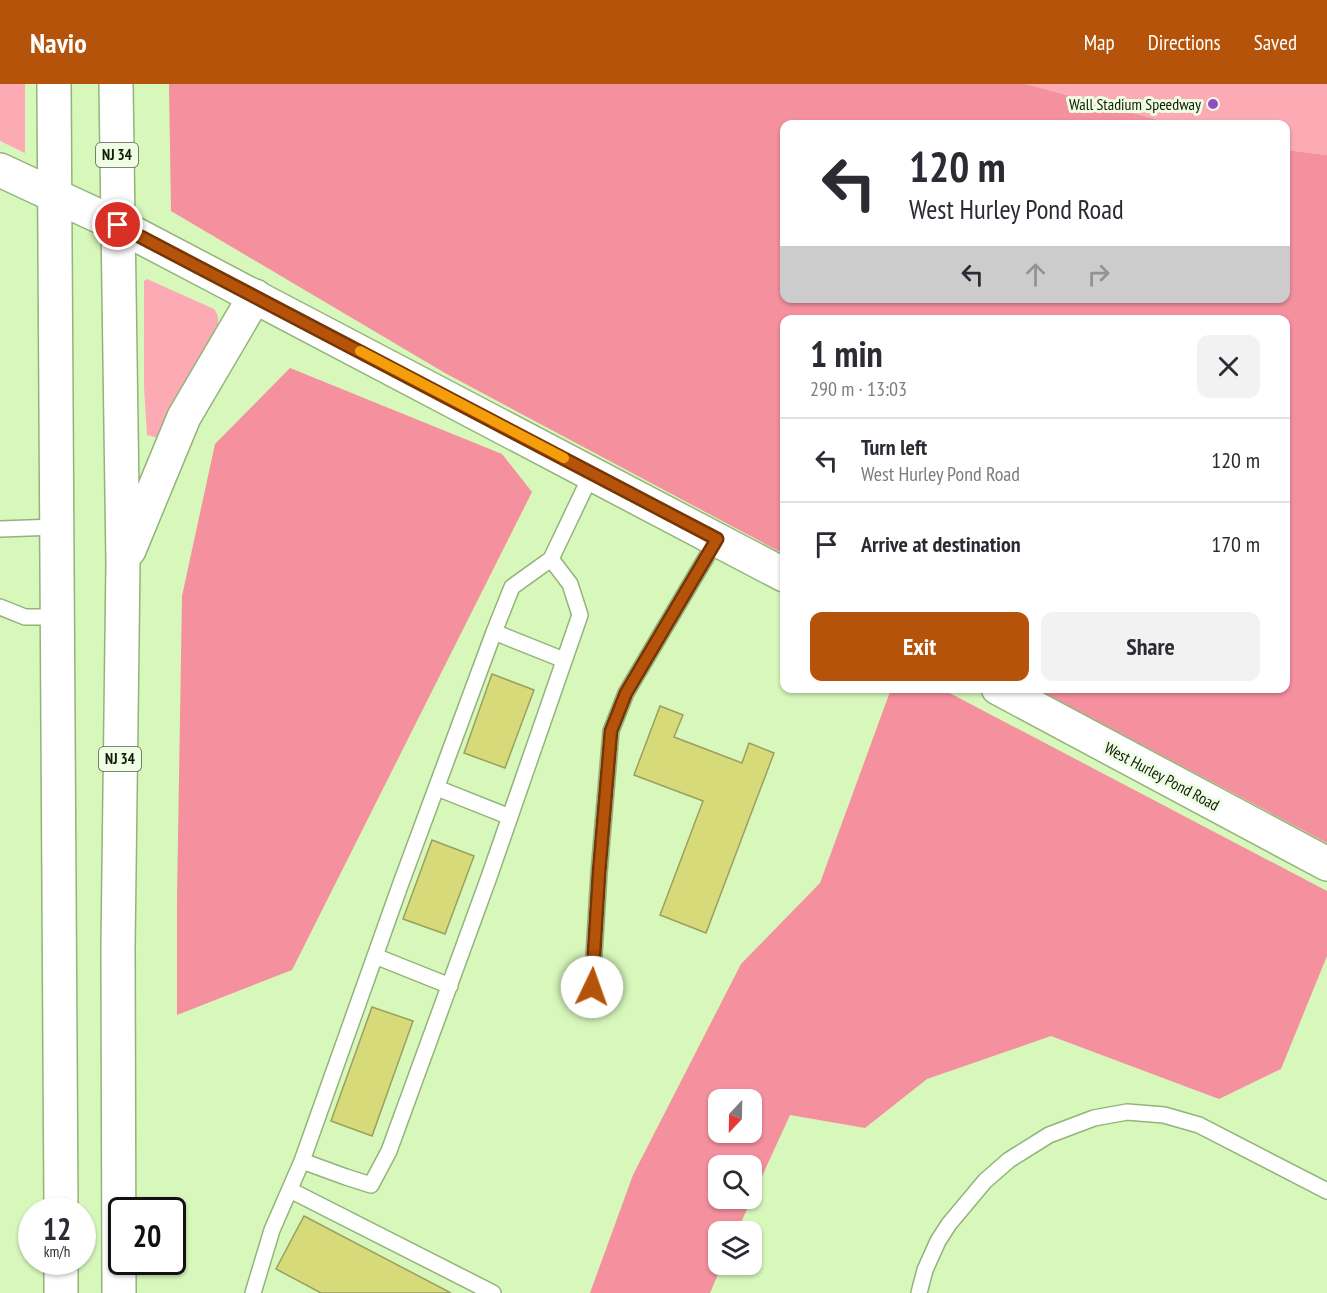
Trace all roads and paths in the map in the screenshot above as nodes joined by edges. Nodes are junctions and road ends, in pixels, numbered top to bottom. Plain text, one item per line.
1 (54, 84) edge
2 (116, 84) edge
3 (0, 170) edge
4 (54, 197) junction
5 (118, 225) junction
6 (255, 296) junction
7 (592, 473) junction
8 (56, 527) junction
9 (0, 529) edge
10 (717, 539) junction
11 (551, 559) junction
12 (123, 562) junction
13 (780, 573) edge
14 (0, 607) edge
15 (57, 617) junction
16 (494, 632) junction
17 (564, 660) junction
18 (1007, 693) edge
19 (437, 788) junction
20 (510, 817) junction
21 (1327, 864) edge
22 (375, 956) junction
23 (450, 986) junction
24 (592, 987) dead end
25 (302, 1161) junction
26 (290, 1190) junction
27 (1327, 1191) edge
28 (60, 1197) edge
29 (61, 1275) edge
30 (61, 1293) edge
31 (119, 1293) edge
32 (253, 1293) edge
33 (493, 1293) edge
34 (919, 1293) edge

1 - 4 main road
2 - 5 main road, NJ 34
3 - 4 main road
4 - 5 main road
4 - 8 main road
5 - 6 main road
5 - 12 main road, NJ 34
6 - 7 main road
6 - 12 main road
7 - 10 main road
7 - 11 lane
8 - 9 lane
8 - 15 main road
10 - 13 main road
10 - 24 lane
11 - 16 lane
11 - 17 lane
12 - 31 main road, NJ 34
14 - 15 lane
15 - 28 main road
16 - 17 lane
16 - 19 lane
17 - 20 lane
18 - 21 main road, West Hurley Pond Road
19 - 20 lane
19 - 22 lane
20 - 23 lane
22 - 23 lane
22 - 25 lane
23 - 25 lane
25 - 26 lane
26 - 32 lane
26 - 33 lane
27 - 34 lane
29 - 30 main road

